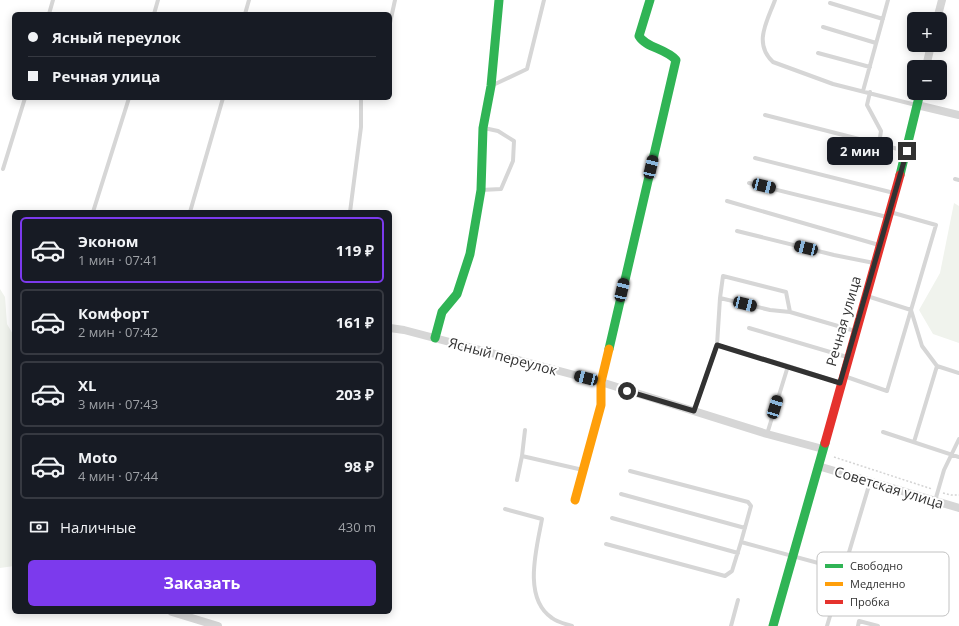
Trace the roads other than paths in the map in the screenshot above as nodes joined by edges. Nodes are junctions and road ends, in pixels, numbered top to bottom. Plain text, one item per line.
1 (53, 0) edge
2 (158, 0) edge
3 (249, 0) edge
4 (395, 0) edge
5 (499, 0) edge
6 (544, 0) edge
7 (650, 0) edge
8 (775, 0) edge
9 (888, 0) edge
10 (942, 0) edge
11 (830, 3) dead end
12 (50, 12) edge
13 (155, 12) edge
14 (246, 12) edge
15 (939, 12) edge
16 (392, 14) edge
17 (883, 19) junction
18 (823, 27) dead end
19 (876, 43) junction
20 (818, 53) dead end
21 (870, 67) junction
22 (491, 86) junction
23 (863, 91) junction
24 (870, 92) junction
25 (24, 100) edge
26 (128, 100) edge
27 (222, 100) edge
28 (361, 100) edge
29 (918, 100) edge
30 (917, 105) junction
31 (765, 114) dead end
32 (959, 115) edge
33 (483, 128) junction
34 (879, 144) junction
35 (907, 151) junction
36 (755, 158) dead end
37 (3, 169) dead end
38 (749, 183) dead end
39 (481, 190) junction
40 (894, 193) junction
41 (727, 201) dead end
42 (94, 210) edge
43 (191, 210) edge
44 (350, 210) edge
45 (888, 214) junction
46 (737, 231) dead end
47 (879, 245) junction
48 (874, 263) junction
49 (865, 295) junction
50 (720, 298) junction
51 (911, 310) junction
52 (790, 312) junction
53 (392, 328) edge
54 (749, 328) dead end
55 (855, 331) junction
56 (435, 338) junction
57 (717, 345) junction
58 (848, 357) junction
59 (788, 366) junction
60 (937, 366) junction
61 (959, 373) edge
62 (841, 380) junction
63 (601, 382) junction
64 (694, 411) junction
65 (525, 430) dead end
66 (883, 432) dead end
67 (767, 434) junction
68 (959, 439) edge
69 (914, 442) junction
70 (823, 449) junction
71 (952, 454) junction
72 (522, 456) junction
73 (959, 457) edge
74 (818, 466) junction
75 (583, 470) junction
76 (630, 471) dead end
77 (517, 480) dead end
78 (870, 482) junction
79 (621, 494) dead end
80 (575, 500) dead end
81 (935, 501) junction
82 (959, 508) edge
83 (505, 509) dead end
84 (612, 518) dead end
85 (745, 528) junction
86 (741, 542) junction
87 (606, 544) dead end
88 (849, 552) edge
89 (738, 553) junction
90 (793, 556) junction
91 (817, 563) edge
92 (738, 600) dead end
93 (179, 614) edge
94 (830, 616) edge
95 (218, 626) edge
96 (572, 626) edge
97 (731, 626) edge
98 (774, 626) edge
99 (827, 626) edge
100 (858, 626) edge
101 (878, 626) edge

1 - 12 lane
2 - 13 lane
3 - 14 lane
4 - 16 lane
5 - 22 street
6 - 22 lane
7 - 63 street
8 - 23 lane
9 - 17 lane
10 - 15 street
11 - 17 lane
17 - 19 lane
18 - 19 lane
19 - 21 lane
20 - 21 lane
21 - 23 lane
22 - 33 street
23 - 24 lane
24 - 30 lane
24 - 34 lane
25 - 37 lane
26 - 42 lane
27 - 43 lane
28 - 44 lane
29 - 30 street, Речная улица
30 - 32 street
30 - 35 street, Речная улица
31 - 34 lane
33 - 39 street
33 - 39 lane
34 - 35 lane
35 - 40 street, Речная улица
36 - 40 lane
38 - 45 lane
39 - 56 street
40 - 45 street, Речная улица
41 - 47 lane
45 - 47 street, Речная улица
45 - 51 lane
46 - 48 lane
47 - 48 street, Речная улица
48 - 49 street, Речная улица
49 - 51 lane
49 - 55 street, Речная улица
50 - 52 lane
50 - 52 lane
50 - 57 lane
51 - 60 lane
51 - 62 lane
52 - 55 lane
53 - 56 street, Ясный переулок
54 - 58 lane
55 - 58 street, Речная улица
56 - 63 street, Ясный переулок
57 - 59 lane
57 - 64 lane
58 - 62 street, Речная улица
59 - 62 lane
59 - 67 lane
60 - 61 lane
60 - 69 lane
62 - 70 street, Речная улица
63 - 64 street, Ясный переулок
63 - 75 street
64 - 67 street, Ясный переулок
65 - 72 lane
66 - 69 lane
67 - 70 street, Ясный переулок
68 - 71 lane
69 - 71 lane
70 - 74 street, Речная улица
71 - 73 lane
71 - 81 lane
72 - 75 lane
72 - 77 lane
74 - 78 street, Советская улица
74 - 90 street, Речная улица
75 - 80 street
76 - 85 lane
78 - 81 street, Советская улица
78 - 88 lane
79 - 85 lane
81 - 82 street, Советская улица
83 - 96 lane
84 - 89 lane
85 - 86 lane
86 - 89 lane
86 - 90 lane
87 - 89 lane
90 - 91 lane
90 - 98 street, Речная улица
92 - 97 lane
93 - 95 street
94 - 99 lane
100 - 101 lane

